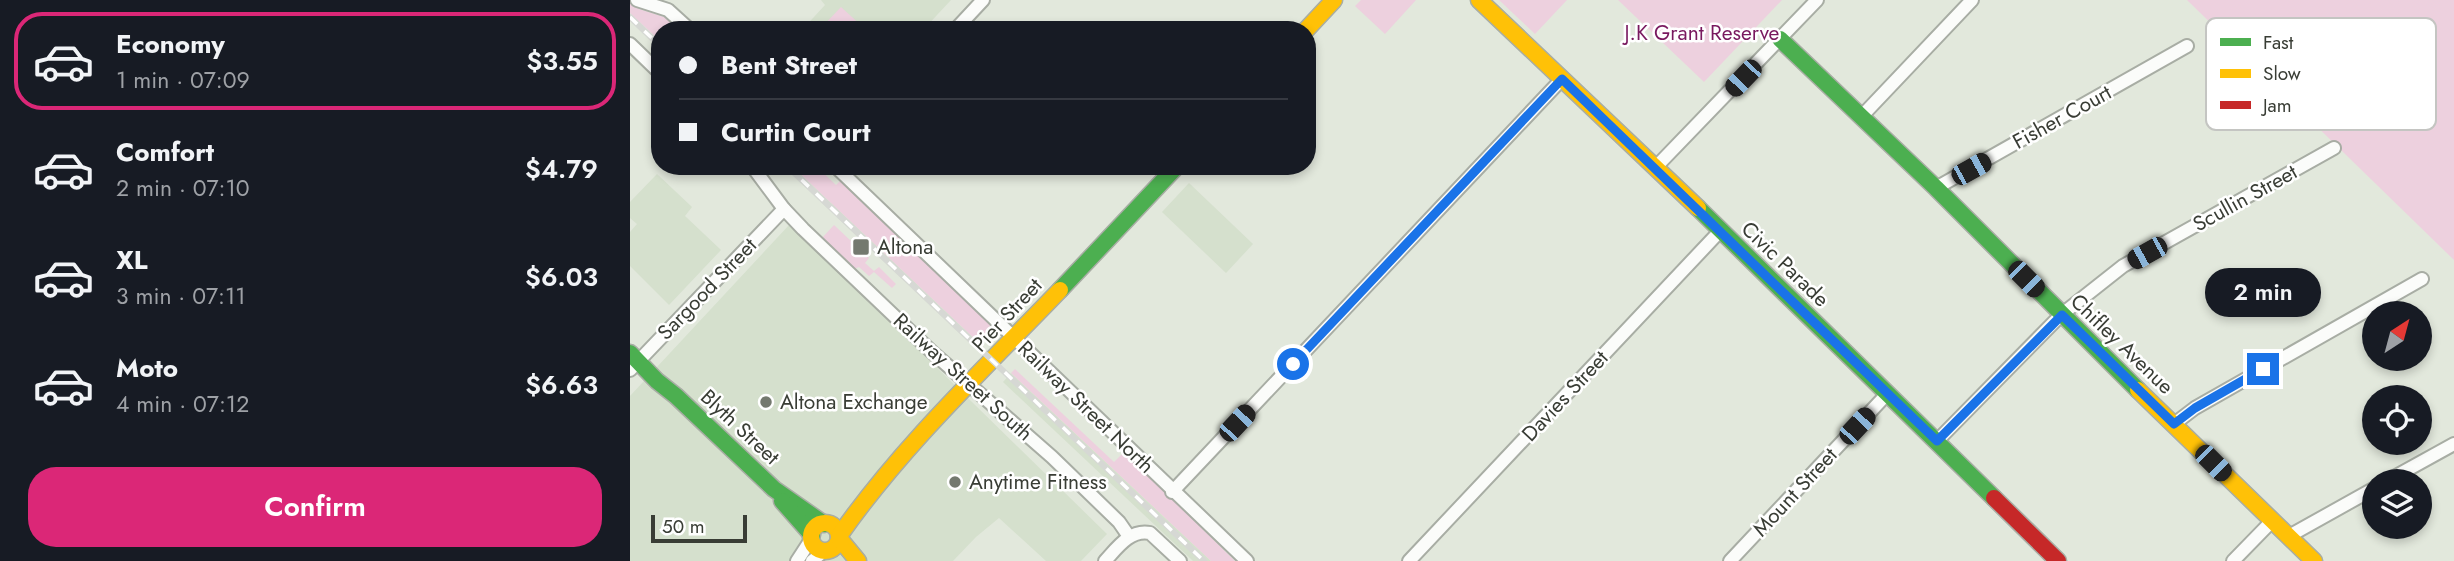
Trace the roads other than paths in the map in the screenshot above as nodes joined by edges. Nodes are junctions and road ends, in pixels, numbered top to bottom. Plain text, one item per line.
1 (637, 0) edge
2 (984, 0) edge
3 (1335, 0) edge
4 (1479, 0) edge
5 (1817, 0) edge
6 (1972, 0) edge
7 (663, 4) edge
8 (680, 21) edge
9 (964, 21) edge
10 (1315, 21) edge
11 (1780, 39) junction
12 (630, 44) edge
13 (2187, 47) dead end
14 (651, 64) edge
15 (1562, 79) junction
16 (1861, 117) junction
17 (2334, 148) dead end
18 (1656, 168) junction
19 (759, 175) edge
20 (844, 175) edge
21 (1169, 175) edge
22 (1936, 188) junction
23 (784, 209) junction
24 (1721, 230) junction
25 (2422, 279) dead end
26 (2062, 315) junction
27 (1015, 338) junction
28 (633, 361) edge
29 (970, 384) junction
30 (1888, 393) junction
31 (2174, 424) junction
32 (1937, 441) junction
33 (2454, 444) edge
34 (2409, 469) edge
35 (1172, 492) junction
36 (869, 493) junction
37 (2362, 495) edge
38 (2272, 521) junction
39 (819, 530) junction
40 (2290, 536) junction
41 (839, 537) junction
42 (1127, 538) junction
43 (826, 556) edge
44 (2056, 560) edge
45 (797, 561) edge
46 (858, 561) edge
47 (1105, 561) edge
48 (1180, 561) edge
49 (1247, 561) edge
50 (1409, 561) edge
51 (1730, 561) edge
52 (2232, 561) edge
53 (2314, 561) edge

1 - 7 street
2 - 9 street
3 - 10 street
4 - 15 street, Civic Parade
5 - 11 street
6 - 16 street
7 - 8 street
11 - 16 street, Chifley Avenue
11 - 18 street
12 - 14 street
13 - 22 street, Fisher Court
15 - 18 street, Civic Parade
15 - 35 street
16 - 22 street, Chifley Avenue
17 - 26 street, Scullin Street
18 - 24 street, Civic Parade
19 - 23 street, Railway Street South
20 - 27 street, Railway Street North
21 - 27 street, Pier Street
22 - 26 street, Chifley Avenue
23 - 28 street, Sargood Street
23 - 29 street, Railway Street South
24 - 30 street, Civic Parade
24 - 50 street, Davies Street
25 - 31 street
26 - 31 street, Chifley Avenue
26 - 32 street, Scullin Street
27 - 29 street, Pier Street
27 - 35 street, Railway Street North
28 - 39 street, Blyth Street
29 - 36 street, Pier Street
29 - 42 street, Railway Street South
30 - 32 street, Civic Parade
30 - 51 street, Mount Street
31 - 38 street, Chifley Avenue
32 - 44 street, Civic Parade
33 - 34 street
35 - 49 street, Railway Street North
36 - 39 street, Pier Street
36 - 41 street, Pier Street
37 - 40 street
38 - 40 street, Chifley Avenue
38 - 52 street
39 - 41 street
39 - 43 street
39 - 45 street, Pier Street
40 - 53 street, Chifley Avenue
41 - 43 street, Pier Street
41 - 46 street
42 - 47 street
42 - 48 street

